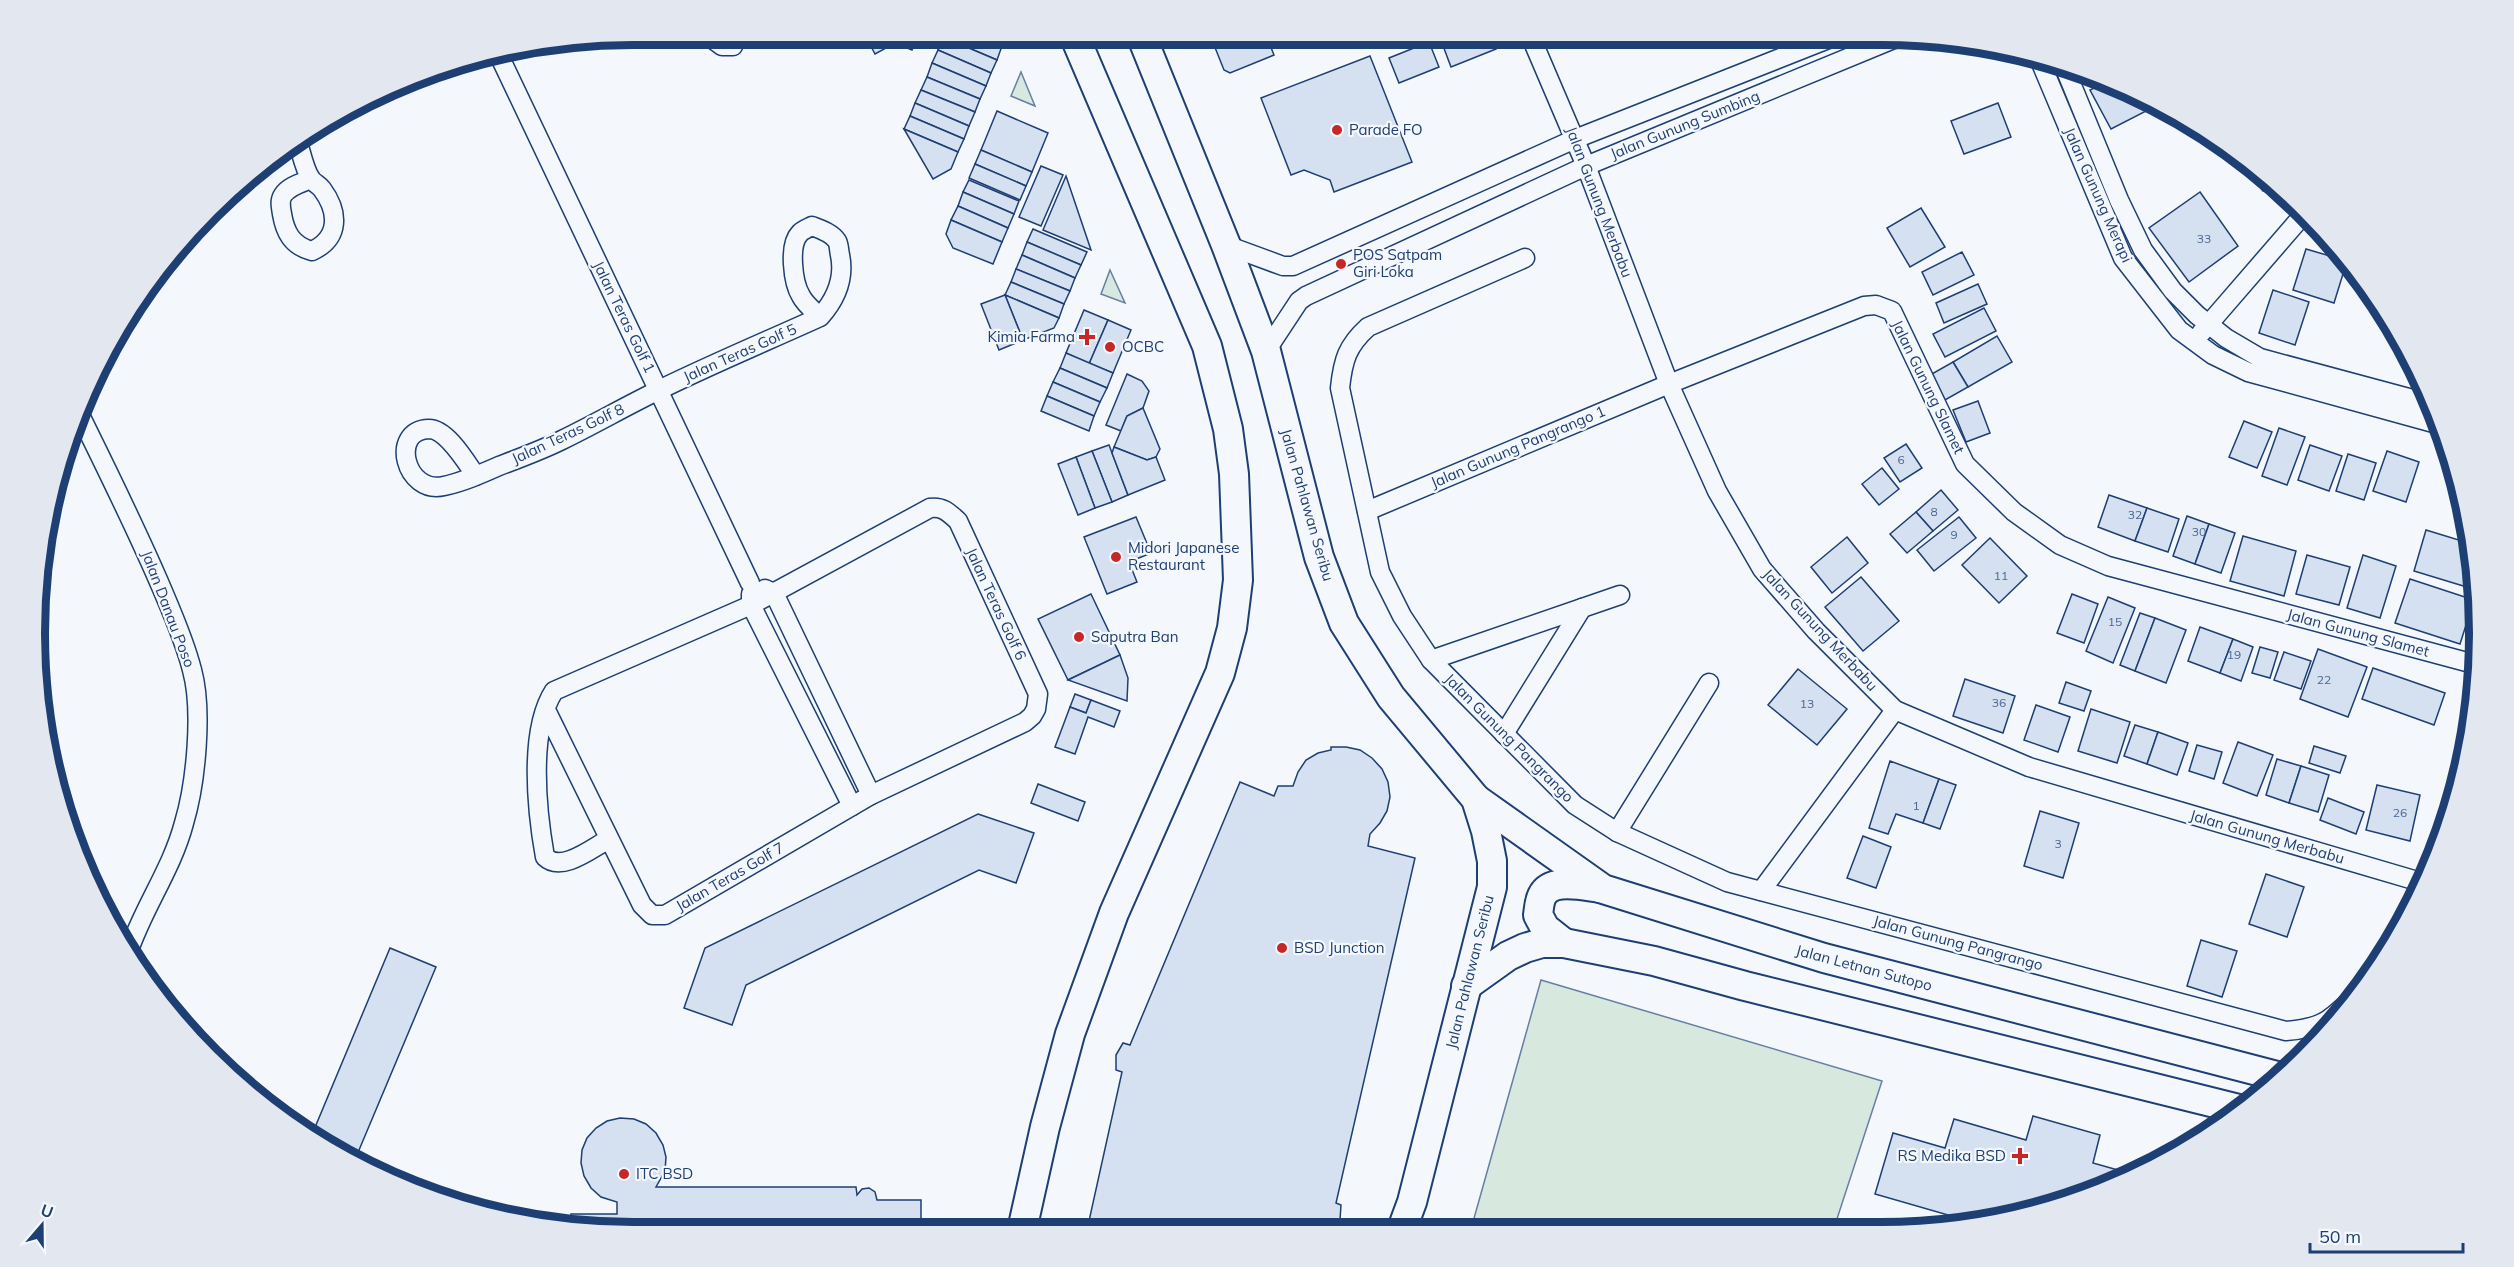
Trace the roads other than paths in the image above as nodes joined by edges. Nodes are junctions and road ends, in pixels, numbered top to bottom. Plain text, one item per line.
1 (1078, 45) edge
2 (1145, 45) edge
3 (1534, 45) edge
4 (1813, 45) edge
5 (1879, 45) edge
6 (501, 60) edge
7 (2043, 68) edge
8 (2068, 75) edge
9 (1575, 139) junction
10 (300, 149) edge
11 (1586, 166) junction
12 (311, 179) dead end
13 (2299, 219) edge
14 (1226, 245) junction
15 (1525, 258) dead end
16 (820, 317) dead end
17 (2208, 323) junction
18 (2195, 341) junction
19 (1266, 351) junction
20 (1669, 384) junction
21 (659, 390) junction
22 (2421, 401) edge
23 (2429, 422) edge
24 (84, 423) edge
25 (476, 476) dead end
26 (1367, 511) junction
27 (750, 583) junction
28 (774, 593) junction
29 (1620, 595) dead end
30 (751, 605) junction
31 (1581, 609) junction
32 (1431, 660) junction
33 (2468, 662) edge
34 (1709, 683) dead end
35 (546, 710) junction
36 (1895, 710) junction
37 (1504, 734) junction
38 (871, 795) junction
39 (1476, 799) junction
40 (852, 806) junction
41 (1617, 832) junction
42 (609, 839) junction
43 (2414, 880) edge
44 (1603, 889) junction
45 (1761, 891) junction
46 (133, 942) edge
47 (1564, 943) junction
48 (1466, 986) junction
49 (2321, 1024) edge
50 (2271, 1074) edge
51 (2230, 1107) edge
52 (1024, 1222) edge
53 (1405, 1222) edge

1 - 52 main road
2 - 14 main road, Jalan Pahlawan Seribu
3 - 9 street, Jalan Gunung Merbabu
4 - 9 street, Jalan Gunung Sumbing
5 - 11 street, Jalan Gunung Sumbing
6 - 21 street, Jalan Teras Golf 1
7 - 18 street, Jalan Gunung Merapi
8 - 17 street, Jalan Gunung Merapi
9 - 11 street, Jalan Gunung Merbabu
9 - 14 street, Jalan Gunung Sumbing
10 - 12 street
11 - 19 street, Jalan Gunung Sumbing
11 - 20 street, Jalan Gunung Merbabu
13 - 17 street
14 - 19 main road, Jalan Pahlawan Seribu
15 - 26 street, Jalan Gunung Pangrango
16 - 21 street, Jalan Teras Golf 5
17 - 18 street
17 - 22 street, Jalan Gunung Merapi
18 - 23 street, Jalan Gunung Merapi
19 - 39 main road, Jalan Pahlawan Seribu
20 - 26 street, Jalan Gunung Pangrango 1
20 - 33 street, Jalan Gunung Slamet
20 - 36 street, Jalan Gunung Merbabu
21 - 25 street, Jalan Teras Golf 8
21 - 27 street, Jalan Teras Golf 1
24 - 46 street, Jalan Danau Poso
26 - 32 street, Jalan Gunung Pangrango
27 - 28 street
27 - 30 street, Jalan Teras Golf 1
28 - 30 street
28 - 38 street
28 - 38 street, Jalan Teras Golf 6
29 - 31 street
30 - 35 street
30 - 40 street, Jalan Teras Golf 1
31 - 32 street
31 - 37 street
32 - 37 street, Jalan Gunung Pangrango
34 - 41 street
35 - 42 street, Jalan Teras Golf 7
35 - 42 street
36 - 43 street, Jalan Gunung Merbabu
36 - 45 street
37 - 41 street, Jalan Gunung Pangrango
38 - 40 street
39 - 44 main road, Jalan Letnan Sutopo
39 - 48 main road, Jalan Pahlawan Seribu
40 - 42 street, Jalan Teras Golf 7
41 - 45 street, Jalan Gunung Pangrango
44 - 47 main road
44 - 50 main road, Jalan Letnan Sutopo
45 - 49 street, Jalan Gunung Pangrango
47 - 48 main road
47 - 51 main road
48 - 53 main road, Jalan Pahlawan Seribu

